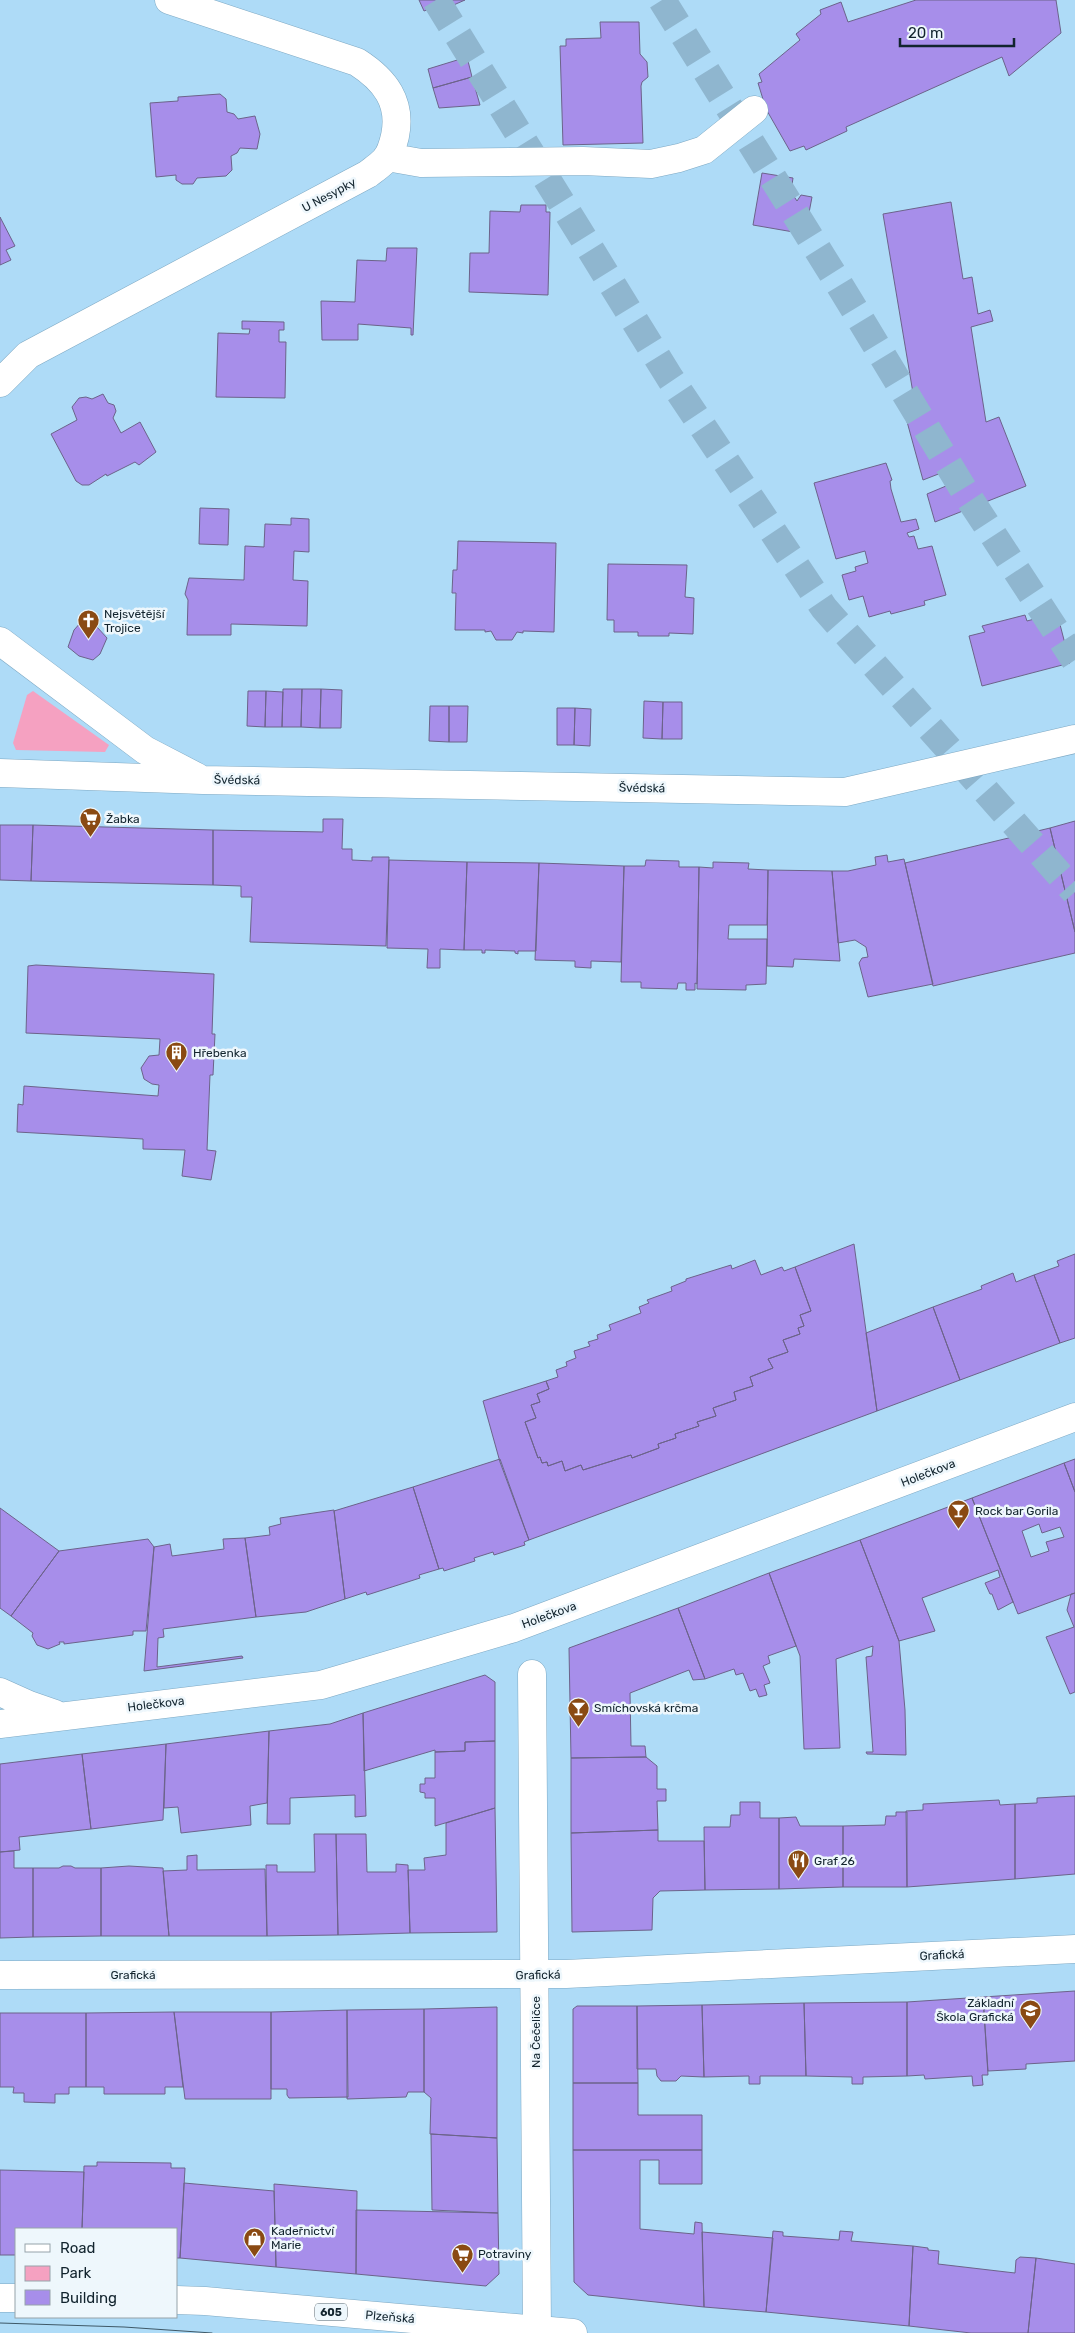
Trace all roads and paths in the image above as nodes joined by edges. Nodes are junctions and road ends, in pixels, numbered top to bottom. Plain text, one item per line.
1 (169, 0) edge
2 (211, 6) edge
3 (754, 110) dead end
4 (387, 157) junction
5 (0, 383) edge
6 (0, 641) edge
7 (1075, 739) edge
8 (0, 773) edge
9 (203, 780) junction
10 (1075, 1417) edge
11 (532, 1674) dead end
12 (0, 1692) edge
13 (59, 1715) junction
14 (0, 1724) edge
15 (1075, 1949) edge
16 (0, 1975) edge
17 (536, 1975) junction
18 (0, 2298) edge
19 (15, 2298) edge
20 (178, 2300) edge
21 (538, 2329) junction
22 (573, 2333) edge

1 - 2 street, U Nesypky
2 - 4 street, U Nesypky
3 - 4 street
4 - 5 street, U Nesypky
6 - 9 street, Švédská
7 - 9 street, Švédská
8 - 9 street, Švédská
10 - 13 street, Holečkova
11 - 17 street, Na Čečeličce
12 - 13 street
13 - 14 street, Holečkova
15 - 17 street, Grafická
16 - 17 street, Grafická
17 - 21 street, Na Čečeličce
18 - 19 street
20 - 21 street, Plzeňská / 605
21 - 22 street, Plzeňská / 605

